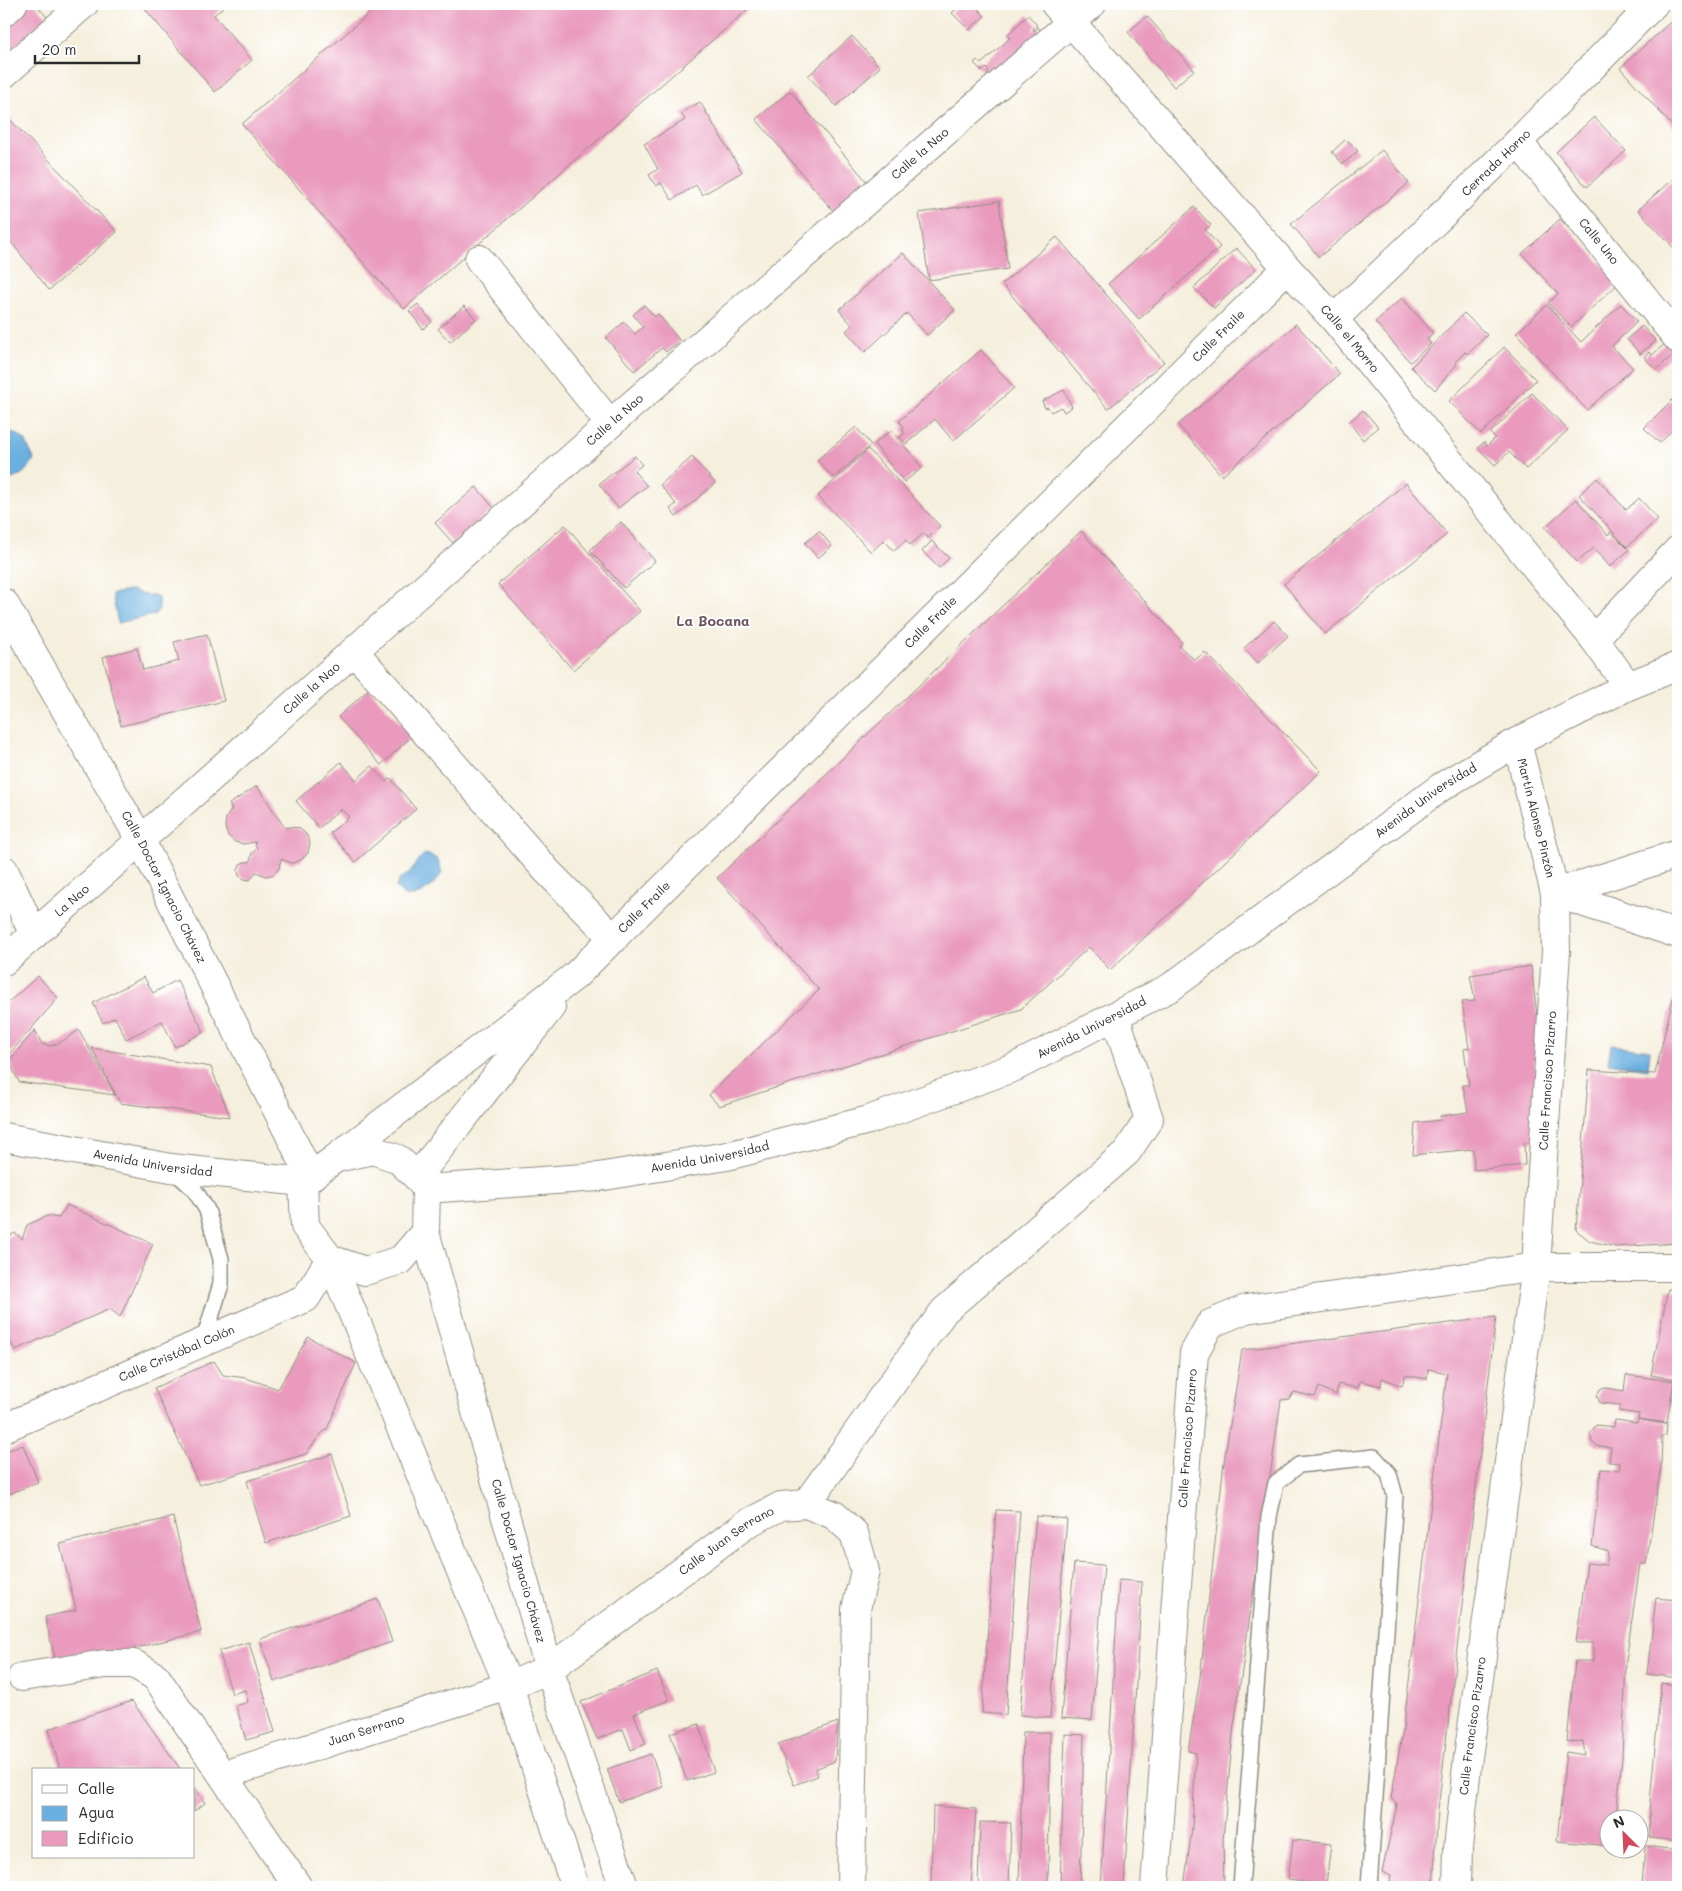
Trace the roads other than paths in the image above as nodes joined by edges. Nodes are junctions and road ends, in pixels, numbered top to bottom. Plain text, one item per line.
1 (13, 4) edge
2 (84, 4) edge
3 (1092, 4) edge
4 (1654, 4) edge
5 (4, 12) edge
6 (1063, 12) edge
7 (4, 74) edge
8 (1518, 142) junction
9 (480, 259) dead end
10 (1287, 268) junction
11 (1334, 320) junction
12 (1678, 339) edge
13 (610, 424) junction
14 (1678, 550) edge
15 (4, 603) edge
16 (1594, 639) junction
17 (354, 651) junction
18 (1678, 666) edge
19 (1628, 686) junction
20 (1517, 742) junction
21 (141, 841) junction
22 (1678, 854) edge
23 (4, 870) edge
24 (1555, 893) junction
25 (1678, 934) edge
26 (34, 935) junction
27 (614, 939) junction
28 (4, 961) edge
29 (575, 976) junction
30 (1115, 1016) junction
31 (4, 1137) edge
32 (336, 1158) junction
33 (170, 1168) junction
34 (307, 1179) junction
35 (422, 1183) junction
36 (425, 1232) junction
37 (330, 1260) junction
38 (1536, 1267) junction
39 (1678, 1267) edge
40 (203, 1343) junction
41 (4, 1428) edge
42 (806, 1504) junction
43 (549, 1669) junction
44 (22, 1677) dead end
45 (509, 1686) junction
46 (223, 1776) junction
47 (298, 1887) edge
48 (575, 1887) edge
49 (624, 1887) edge
50 (851, 1887) edge
51 (1155, 1887) edge
52 (1241, 1887) edge
53 (1370, 1887) edge
54 (1457, 1887) edge

1 - 5 street
2 - 7 street
3 - 6 street, Calle la Nao
4 - 8 street, Cerrada Horno
6 - 10 street, Calle el Morro
6 - 13 street, Calle la Nao
8 - 11 street, Cerrada Horno
8 - 12 street, Calle Uno
9 - 13 street
10 - 11 street, Calle el Morro
10 - 27 street, Calle Fraile
11 - 16 street, Calle el Morro
13 - 17 street, Calle la Nao
14 - 16 street
15 - 21 street, Calle Doctor Ignacio Chávez
16 - 19 street, Calle el Morro
17 - 21 street, Calle la Nao
17 - 27 street
18 - 19 street, Avenida Universidad
19 - 20 street, Avenida Universidad
20 - 24 street, Martín Alonso Pinzón
20 - 30 street, Avenida Universidad
21 - 26 street, La Nao
21 - 34 street, Calle Doctor Ignacio Chávez
22 - 24 street
23 - 26 street
24 - 25 street
24 - 38 street, Calle Francisco Pizarro
26 - 28 street, La Nao
27 - 29 street, Calle Fraile
29 - 32 street, Calle Fraile
29 - 35 street, Calle Fraile
30 - 35 street, Avenida Universidad
30 - 42 street
31 - 33 street, Avenida Universidad
32 - 34 street
32 - 35 street
33 - 34 street, Avenida Universidad
33 - 40 lane
34 - 37 street
35 - 36 street
36 - 37 street
36 - 43 street, Calle Doctor Ignacio Chávez
37 - 40 street, Calle Cristóbal Colón
37 - 45 street
38 - 39 street, Calle Francisco Pizarro
38 - 51 street, Calle Francisco Pizarro
38 - 54 street, Calle Francisco Pizarro
40 - 41 street, Calle Cristóbal Colón
42 - 43 street, Calle Juan Serrano
42 - 50 street, Calle Juan Serrano
43 - 45 street, Calle Juan Serrano
43 - 49 street, Calle Doctor Ignacio Chávez
44 - 46 street
45 - 46 street, Juan Serrano
45 - 48 street
46 - 47 street
52 - 53 lane

